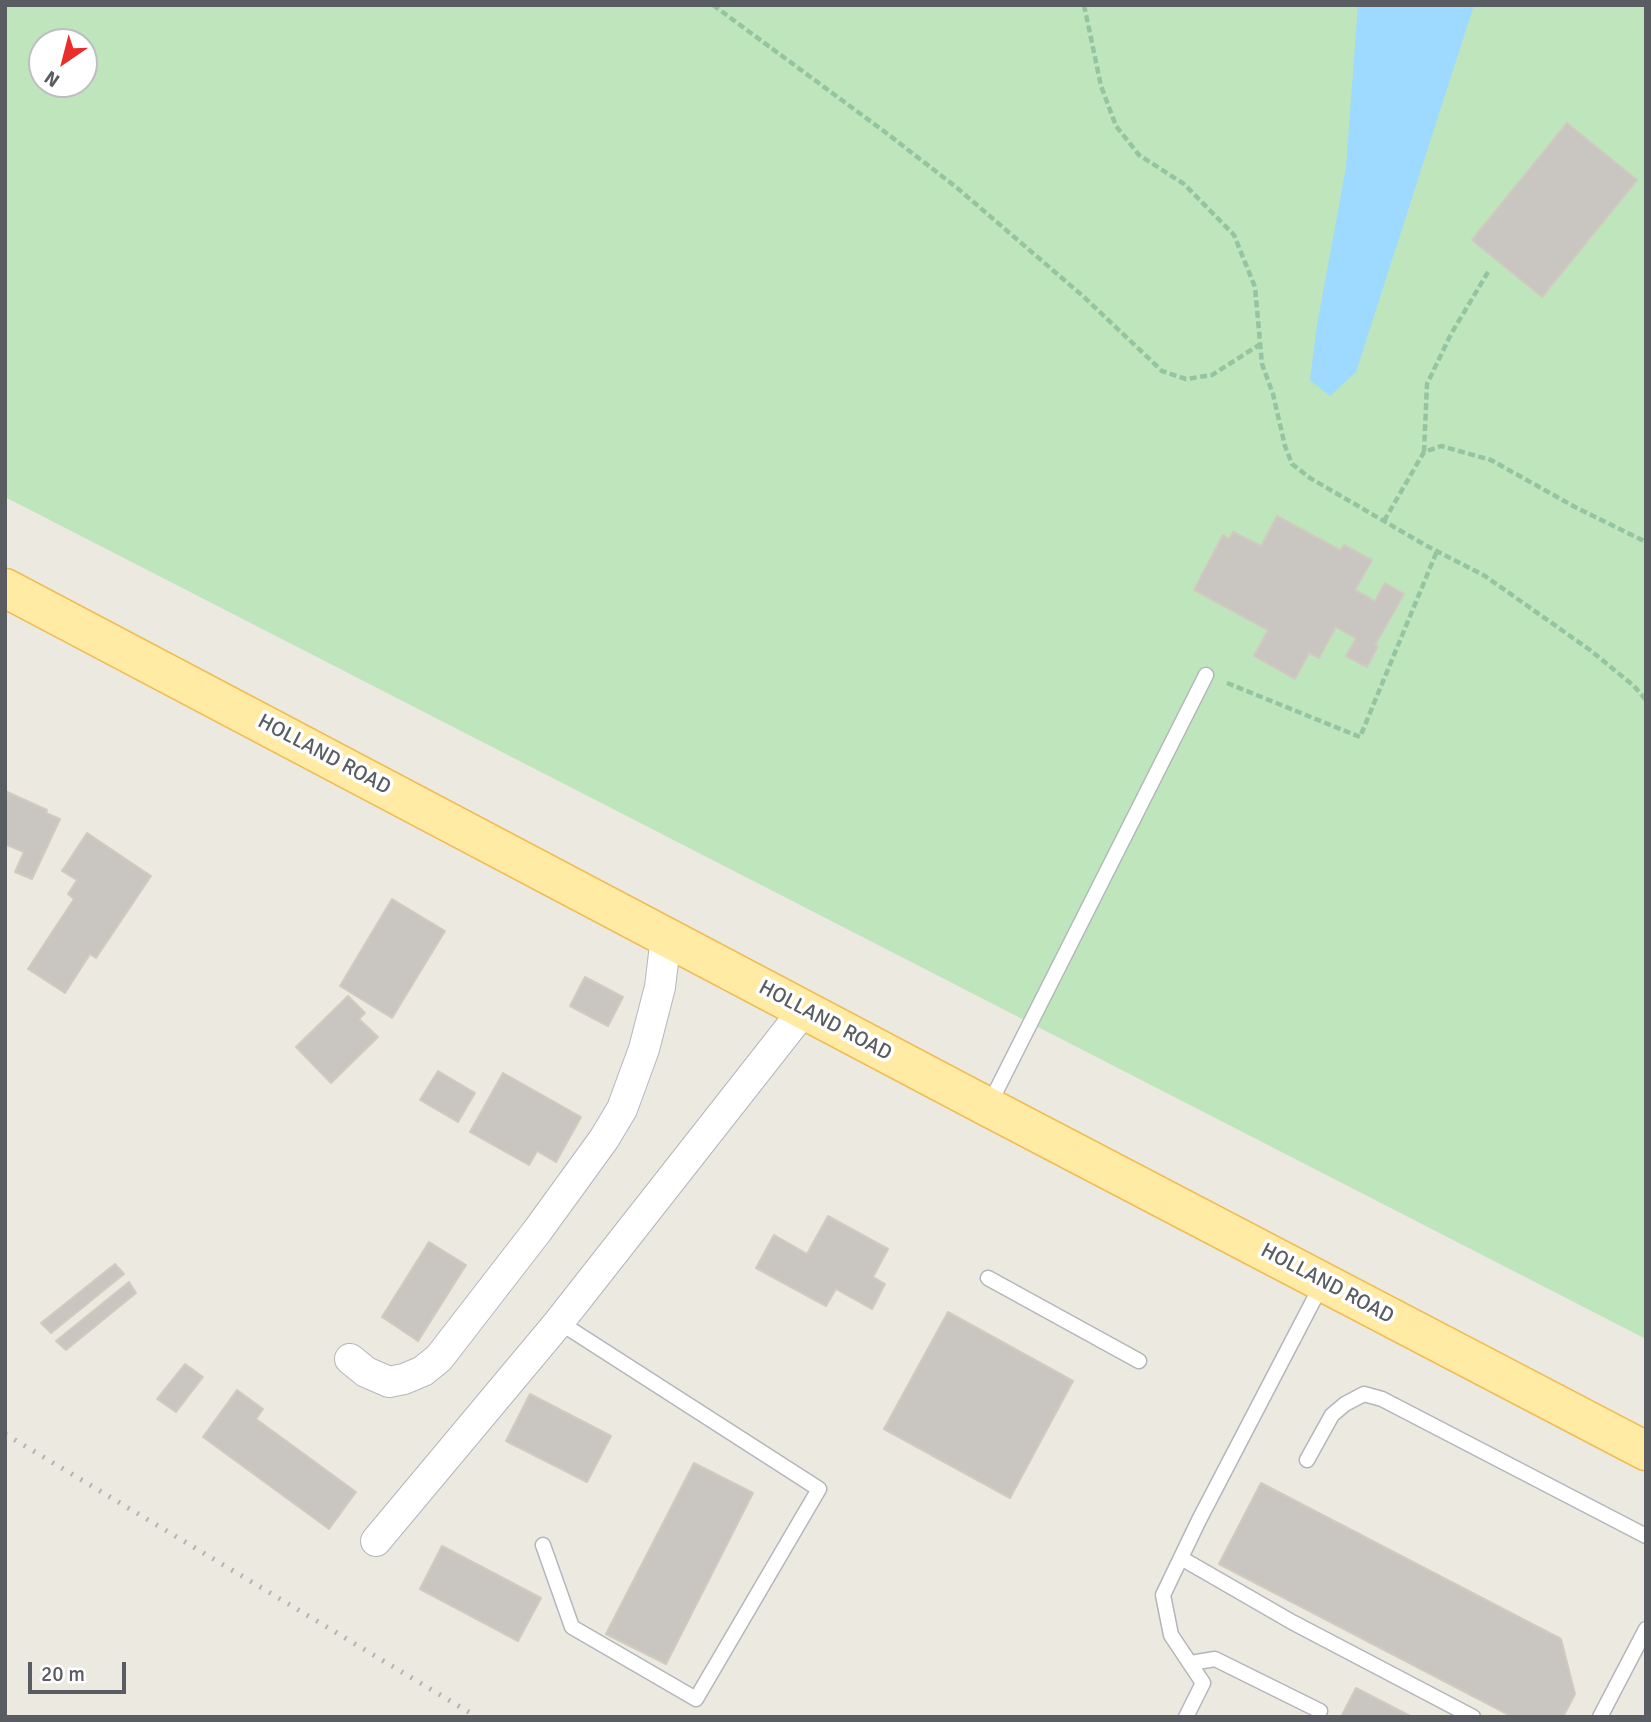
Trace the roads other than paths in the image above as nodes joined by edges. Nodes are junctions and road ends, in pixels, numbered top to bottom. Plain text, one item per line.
1 (5, 588) edge
2 (1206, 675) road end
3 (666, 937) junction
4 (804, 1010) junction
5 (988, 1107) junction
6 (988, 1278) dead end
7 (1323, 1282) junction
8 (559, 1322) junction
9 (350, 1359) dead end
10 (1139, 1361) dead end
11 (1646, 1451) edge
12 (1307, 1460) dead end
13 (1646, 1536) edge
14 (376, 1541) dead end
15 (543, 1545) dead end
16 (1181, 1558) junction
17 (1646, 1629) edge
18 (1191, 1663) junction
19 (1320, 1711) dead end
20 (1186, 1717) edge
21 (1473, 1717) edge
22 (1600, 1717) edge

1 - 3 main road, HOLLAND ROAD
2 - 5 lane
3 - 4 main road, HOLLAND ROAD
3 - 9 street
4 - 5 main road, HOLLAND ROAD
4 - 8 street
5 - 7 main road, HOLLAND ROAD
6 - 10 lane
7 - 11 main road, HOLLAND ROAD
7 - 16 lane
8 - 14 street
8 - 15 lane
12 - 13 lane
16 - 18 lane
16 - 21 lane
17 - 22 lane
18 - 19 lane
18 - 20 lane

